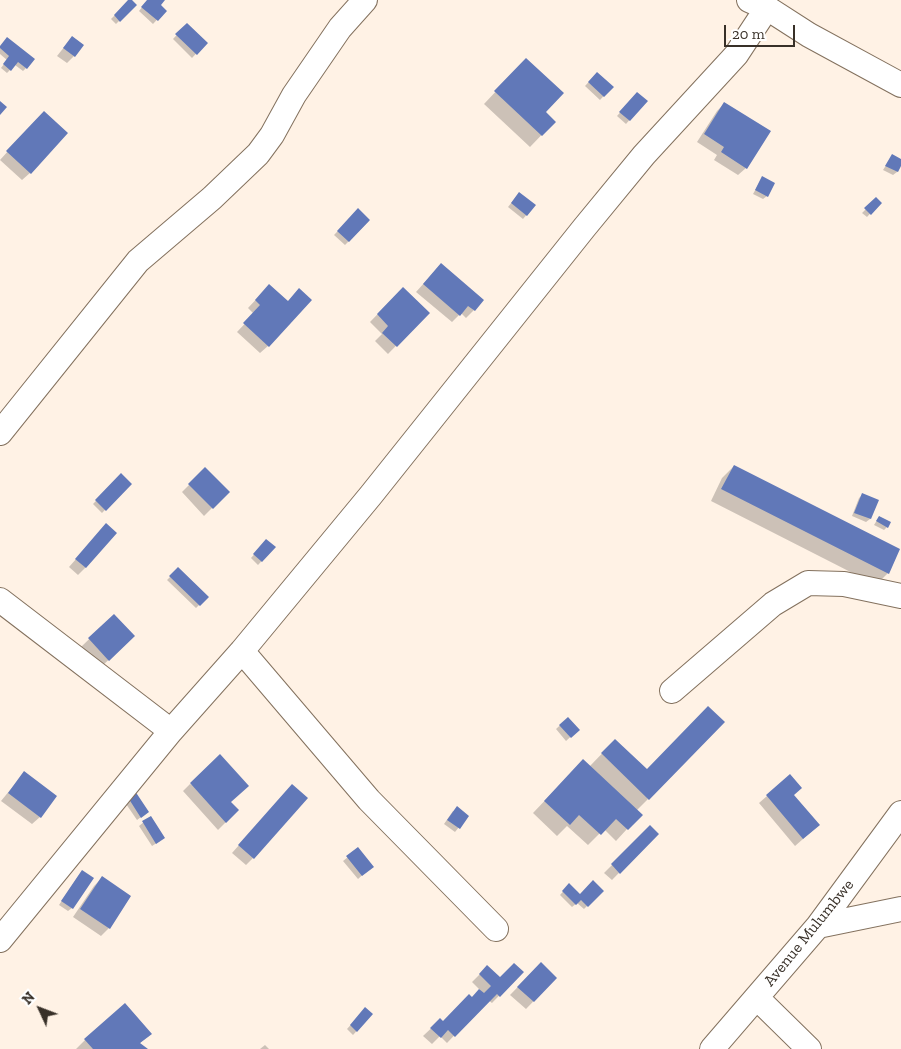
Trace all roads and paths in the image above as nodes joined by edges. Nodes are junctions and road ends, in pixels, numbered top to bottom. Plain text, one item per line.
1 (364, 0) edge
2 (758, 4) edge
3 (901, 85) edge
4 (0, 433) edge
5 (901, 596) edge
6 (0, 600) edge
7 (242, 651) junction
8 (672, 691) dead end
9 (171, 731) junction
10 (901, 813) edge
11 (901, 909) edge
12 (818, 926) junction
13 (496, 929) dead end
14 (0, 940) edge
15 (757, 998) junction
16 (712, 1049) edge
17 (809, 1049) edge

1 - 4 street
2 - 3 street
2 - 7 street
5 - 8 street
6 - 9 street
7 - 9 street
7 - 13 street
9 - 14 street
10 - 12 street, Avenue Mulumbwe
11 - 12 street
12 - 15 street, Avenue Mulumbwe
15 - 16 street, Avenue Mulumbwe
15 - 17 street

